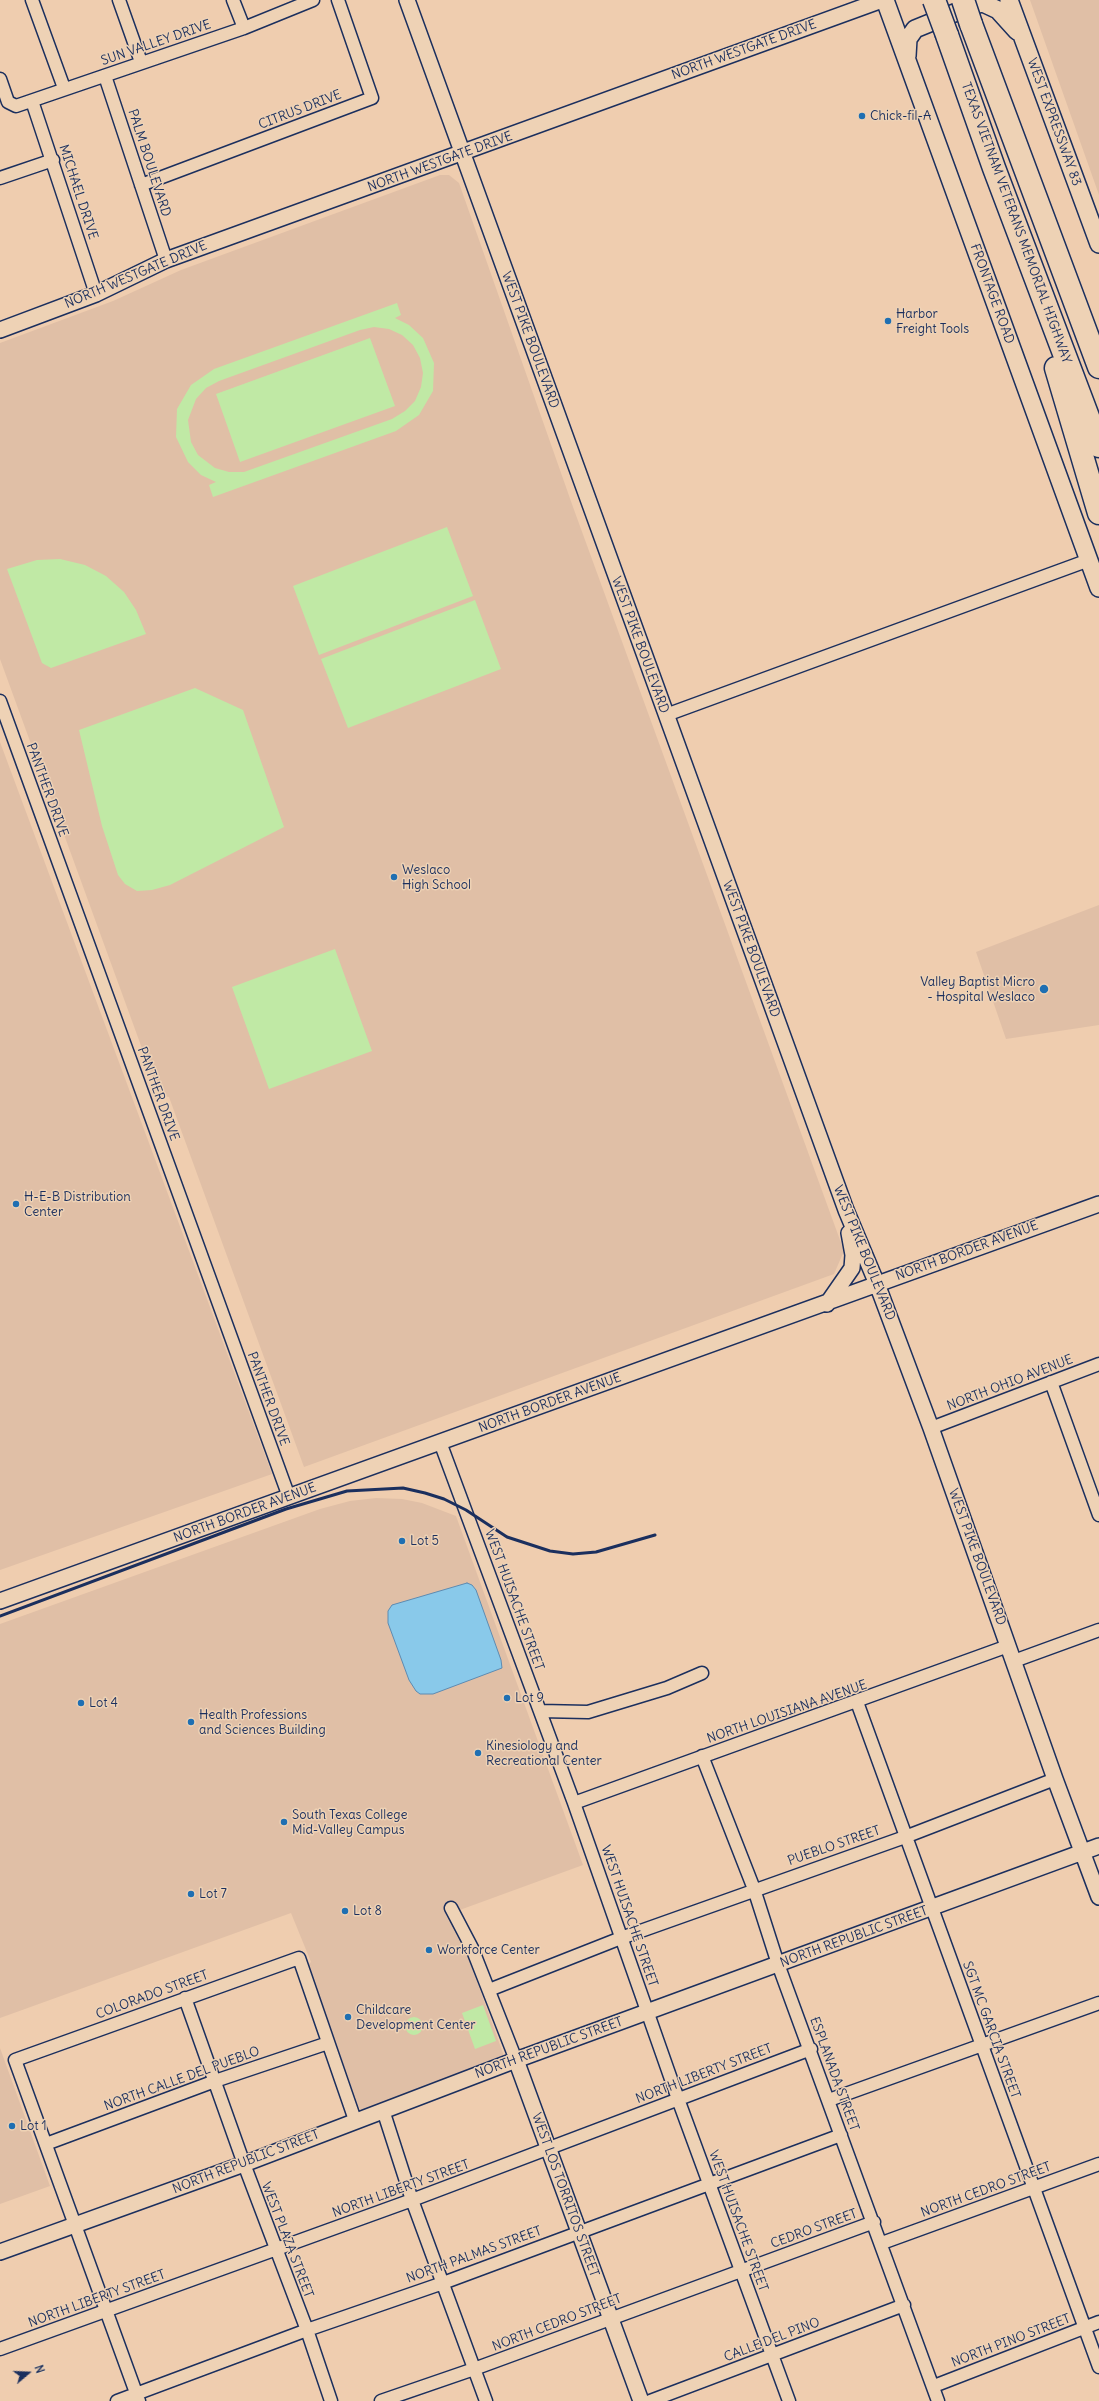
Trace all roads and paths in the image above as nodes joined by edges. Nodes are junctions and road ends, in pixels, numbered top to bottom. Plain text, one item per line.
1 (32, 0) edge
2 (119, 0) edge
3 (233, 0) edge
4 (313, 0) edge
5 (338, 0) edge
6 (407, 0) edge
7 (882, 0) edge
8 (885, 0) edge
9 (934, 0) edge
10 (963, 0) edge
11 (1009, 0) edge
12 (244, 28) junction
13 (1024, 39) junction
14 (141, 62) junction
15 (908, 62) junction
16 (105, 76) junction
17 (0, 79) edge
18 (64, 88) junction
19 (32, 100) junction
20 (462, 154) junction
21 (53, 160) junction
22 (994, 168) junction
23 (0, 178) edge
24 (141, 185) junction
25 (1099, 244) edge
26 (166, 260) junction
27 (96, 294) junction
28 (0, 330) edge
29 (1099, 367) edge
30 (1099, 446) edge
31 (1099, 512) edge
32 (1089, 560) junction
33 (1099, 588) edge
34 (0, 701) edge
35 (666, 715) junction
36 (1099, 1204) edge
37 (846, 1210) junction
38 (877, 1284) junction
39 (827, 1304) junction
40 (1099, 1364) edge
41 (1051, 1382) junction
42 (931, 1428) junction
43 (440, 1442) junction
44 (289, 1497) junction
45 (1099, 1515) edge
46 (0, 1601) edge
47 (1099, 1630) edge
48 (1008, 1646) junction
49 (1014, 1661) junction
50 (702, 1673) dead end
51 (857, 1702) junction
52 (540, 1711) junction
53 (702, 1756) junction
54 (1055, 1779) junction
55 (574, 1803) junction
56 (905, 1836) junction
57 (1099, 1846) edge
58 (1082, 1852) junction
59 (754, 1889) junction
60 (1099, 1897) edge
61 (451, 1908) dead end
62 (931, 1909) junction
63 (621, 1938) junction
64 (778, 1964) junction
65 (489, 1990) junction
66 (185, 1998) junction
67 (1099, 2004) edge
68 (647, 2011) junction
69 (328, 2043) junction
70 (981, 2045) junction
71 (811, 2049) junction
72 (516, 2060) junction
73 (215, 2081) junction
74 (678, 2099) junction
75 (829, 2100) junction
76 (383, 2110) junction
77 (355, 2120) junction
78 (841, 2135) junction
79 (46, 2144) junction
80 (548, 2149) junction
81 (244, 2164) junction
82 (1099, 2164) edge
83 (709, 2184) junction
84 (1034, 2188) junction
85 (412, 2200) junction
86 (874, 2222) junction
87 (75, 2224) junction
88 (579, 2232) junction
89 (882, 2243) junction
90 (275, 2250) junction
91 (0, 2252) edge
92 (741, 2270) junction
93 (443, 2283) junction
94 (904, 2305) junction
95 (106, 2311) junction
96 (610, 2318) junction
97 (1099, 2322) edge
98 (1085, 2327) junction
99 (307, 2330) junction
100 (0, 2349) edge
101 (772, 2355) junction
102 (1099, 2367) edge
103 (474, 2369) junction
104 (934, 2386) junction
105 (138, 2397) edge
106 (117, 2401) edge
107 (331, 2401) edge
108 (381, 2401) edge
109 (486, 2401) edge
110 (641, 2401) edge
111 (650, 2401) edge
112 (788, 2401) edge
113 (938, 2401) edge

1 - 18 street
2 - 14 street
3 - 12 street
4 - 12 street, SUN VALLEY DRIVE
5 - 24 street, CITRUS DRIVE
6 - 20 street, WEST PIKE BOULEVARD
7 - 20 street, NORTH WESTGATE DRIVE
8 - 15 main road, FRONTAGE ROAD
9 - 22 highway, TEXAS VIETNAM VETERANS MEMORIAL HIGHWAY, bridge
10 - 29 highway, TEXAS VIETNAM VETERANS MEMORIAL HIGHWAY, bridge
11 - 13 main road, WEST EXPRESSWAY 83
12 - 14 street, SUN VALLEY DRIVE
13 - 15 main road
13 - 25 main road, WEST EXPRESSWAY 83
14 - 16 street, SUN VALLEY DRIVE
15 - 32 main road, FRONTAGE ROAD
16 - 18 street, SUN VALLEY DRIVE
16 - 24 street, PALM BOULEVARD
17 - 19 street, SUN VALLEY DRIVE
18 - 19 street, SUN VALLEY DRIVE
19 - 21 street, MICHAEL DRIVE
20 - 26 street, NORTH WESTGATE DRIVE
20 - 35 street, WEST PIKE BOULEVARD
21 - 23 street
21 - 27 street, MICHAEL DRIVE
22 - 30 highway, TEXAS VIETNAM VETERANS MEMORIAL HIGHWAY
22 - 31 highway
24 - 26 street, PALM BOULEVARD
26 - 27 street, NORTH WESTGATE DRIVE
27 - 28 street, NORTH WESTGATE DRIVE
32 - 33 main road, FRONTAGE ROAD
32 - 35 street
34 - 44 street, PANTHER DRIVE
35 - 37 street, WEST PIKE BOULEVARD
36 - 38 street, NORTH BORDER AVENUE
37 - 38 street, WEST PIKE BOULEVARD
37 - 39 street
38 - 39 street, NORTH BORDER AVENUE
38 - 42 street, WEST PIKE BOULEVARD
39 - 43 street, NORTH BORDER AVENUE
40 - 41 street, NORTH OHIO AVENUE
41 - 42 street, NORTH OHIO AVENUE
41 - 45 street
42 - 48 street, WEST PIKE BOULEVARD
43 - 44 street, NORTH BORDER AVENUE
43 - 52 street, WEST HUISACHE STREET
44 - 46 street, NORTH BORDER AVENUE
47 - 49 street
48 - 49 street, WEST PIKE BOULEVARD
48 - 51 street, NORTH LOUISIANA AVENUE
49 - 54 street, WEST PIKE BOULEVARD
50 - 52 street
51 - 53 street, NORTH LOUISIANA AVENUE
51 - 56 street, SGT MC GARCIA STREET
52 - 55 street, WEST HUISACHE STREET
53 - 55 street, NORTH LOUISIANA AVENUE
53 - 59 street, ESPLANADA STREET
54 - 56 street, PUEBLO STREET
54 - 58 street, WEST PIKE BOULEVARD
55 - 63 street, WEST HUISACHE STREET
56 - 59 street, PUEBLO STREET
56 - 62 street, SGT MC GARCIA STREET
57 - 58 street, NORTH REPUBLIC STREET
58 - 60 street, WEST PIKE BOULEVARD
58 - 62 street, NORTH REPUBLIC STREET
59 - 63 street, PUEBLO STREET
59 - 64 street, ESPLANADA STREET
61 - 65 street, WEST LOS TORRITOS STREET
62 - 64 street, NORTH REPUBLIC STREET
62 - 70 street, SGT MC GARCIA STREET
63 - 65 street, PUEBLO STREET
63 - 68 street, WEST HUISACHE STREET
64 - 68 street, NORTH REPUBLIC STREET
64 - 71 street, ESPLANADA STREET
65 - 72 street, WEST LOS TORRITOS STREET
66 - 69 street, COLORADO STREET
66 - 73 street, WEST PLAZA STREET
66 - 79 street, COLORADO STREET
67 - 70 street
68 - 72 street, NORTH REPUBLIC STREET
68 - 74 street, WEST HUISACHE STREET
69 - 73 street, NORTH CALLE DEL PUEBLO
69 - 77 street
70 - 75 street
70 - 84 street, SGT MC GARCIA STREET
71 - 74 street, NORTH LIBERTY STREET
71 - 75 street, ESPLANADA STREET
72 - 76 street, NORTH REPUBLIC STREET
72 - 80 street, WEST LOS TORRITOS STREET
73 - 79 street, NORTH CALLE DEL PUEBLO
73 - 81 street, WEST PLAZA STREET
74 - 80 street, NORTH LIBERTY STREET
74 - 83 street, WEST HUISACHE STREET
75 - 78 street, ESPLANADA STREET
76 - 77 street, NORTH REPUBLIC STREET
76 - 85 street
77 - 81 street, NORTH REPUBLIC STREET
78 - 83 street, NORTH PALMAS STREET
78 - 86 street, ESPLANADA STREET
79 - 87 street
80 - 85 street, NORTH LIBERTY STREET
80 - 88 street, WEST LOS TORRITOS STREET
81 - 87 street, NORTH REPUBLIC STREET
81 - 90 street, WEST PLAZA STREET
82 - 84 street, NORTH CEDRO STREET
83 - 88 street, NORTH PALMAS STREET
83 - 92 street, WEST HUISACHE STREET
84 - 89 street, NORTH CEDRO STREET
84 - 98 street, SGT MC GARCIA STREET
85 - 90 street, NORTH LIBERTY STREET
85 - 93 street
86 - 89 street, ESPLANADA STREET
86 - 92 street, CEDRO STREET
87 - 91 street, NORTH REPUBLIC STREET
87 - 95 street
88 - 93 street, NORTH PALMAS STREET
88 - 96 street, WEST LOS TORRITOS STREET
89 - 94 street, ESPLANADA STREET
90 - 95 street, NORTH LIBERTY STREET
90 - 99 street, WEST PLAZA STREET
92 - 96 street, NORTH CEDRO STREET
92 - 101 street, WEST HUISACHE STREET
93 - 99 street, NORTH PALMAS STREET
93 - 103 street
94 - 101 street, CALLE DEL PINO
94 - 104 street, ESPLANADA STREET
95 - 100 street, NORTH LIBERTY STREET
95 - 105 street
96 - 103 street, NORTH CEDRO STREET
96 - 110 street, WEST LOS TORRITOS STREET
97 - 98 street, NORTH PINO STREET
98 - 102 street, SGT MC GARCIA STREET
98 - 104 street, NORTH PINO STREET
99 - 105 street, NORTH PALMAS STREET
99 - 107 street, WEST PLAZA STREET
101 - 111 street, CALLE DEL PINO
101 - 112 street, WEST HUISACHE STREET
103 - 108 street, NORTH CEDRO STREET
103 - 109 street
104 - 113 street, ESPLANADA STREET
105 - 106 street, NORTH PALMAS STREET

